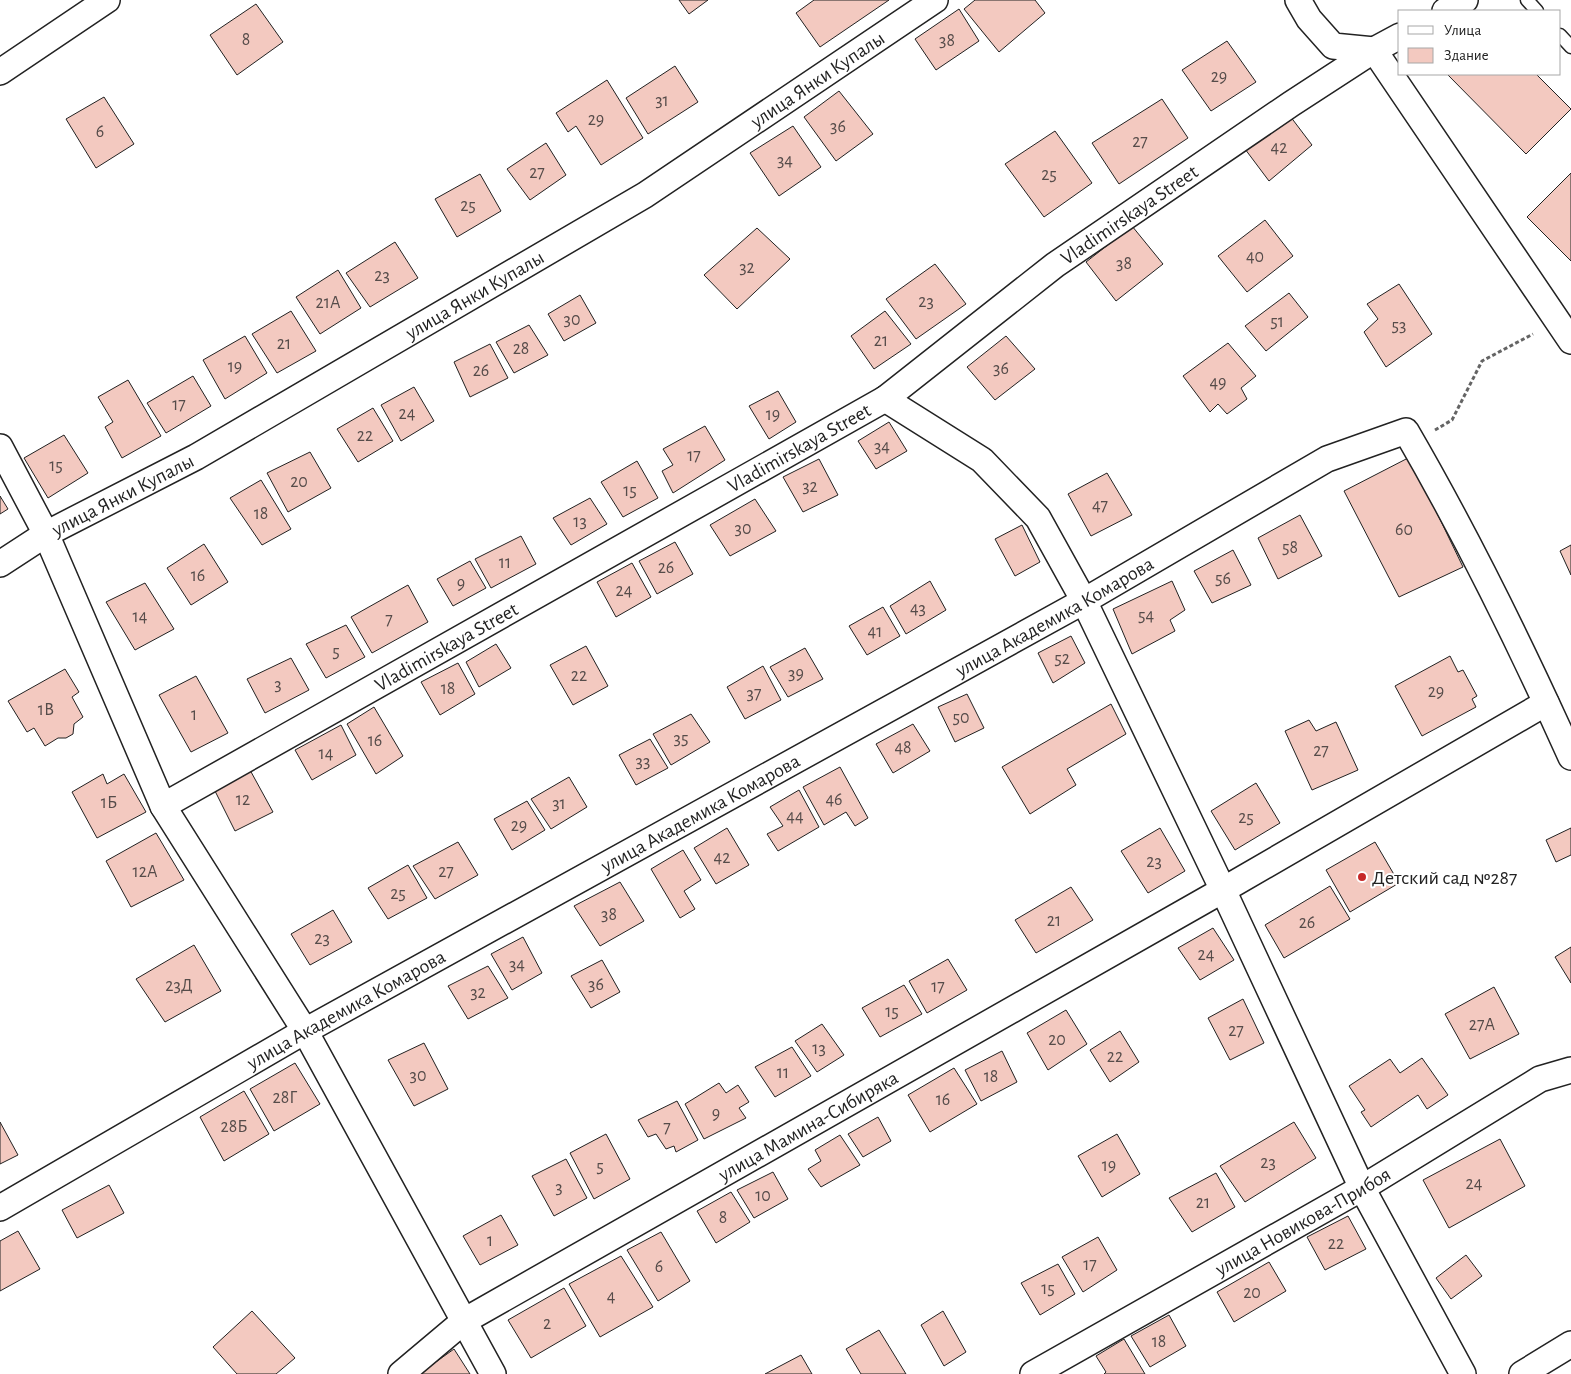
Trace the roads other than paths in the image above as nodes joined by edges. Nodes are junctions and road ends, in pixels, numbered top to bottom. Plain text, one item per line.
1 (107, 0) edge
2 (934, 0) edge
3 (1298, 0) edge
4 (1465, 0) edge
5 (1526, 0) edge
6 (1447, 10) edge
7 (1536, 10) edge
8 (1561, 36) edge
9 (1398, 37) edge
10 (1571, 47) edge
11 (1374, 50) junction
12 (0, 72) edge
13 (1564, 331) edge
14 (886, 399) junction
15 (0, 447) edge
16 (46, 534) junction
17 (0, 564) edge
18 (1084, 601) junction
19 (1546, 703) junction
20 (1571, 757) edge
21 (163, 806) junction
22 (1223, 890) junction
23 (305, 1031) junction
24 (1571, 1070) edge
25 (1362, 1188) junction
26 (0, 1208) edge
27 (464, 1321) junction
28 (1571, 1344) edge
29 (401, 1374) edge
30 (493, 1374) edge
31 (1033, 1374) edge
32 (1463, 1374) edge
33 (1522, 1374) edge

1 - 12 street
2 - 16 street, улица Янки Купалы
3 - 11 street
4 - 6 street
5 - 7 lane
8 - 10 lane
9 - 11 street, Vladimirskaya Street
11 - 13 street
11 - 14 street, Vladimirskaya Street
14 - 18 street
14 - 21 street, Vladimirskaya Street
15 - 16 street
16 - 17 street, улица Янки Купалы
16 - 21 street
18 - 19 street, улица Академика Комарова
18 - 22 street
18 - 23 street, улица Академика Комарова
19 - 20 street
19 - 22 street, улица Мамина-Сибиряка
21 - 23 street
22 - 25 street
22 - 27 street, улица Мамина-Сибиряка
23 - 26 street, улица Академика Комарова
23 - 27 street
24 - 25 street, улица Новикова-Прибоя
25 - 31 street, улица Новикова-Прибоя
25 - 32 street
27 - 29 street, улица Мамина-Сибиряка
27 - 30 street
28 - 33 street

